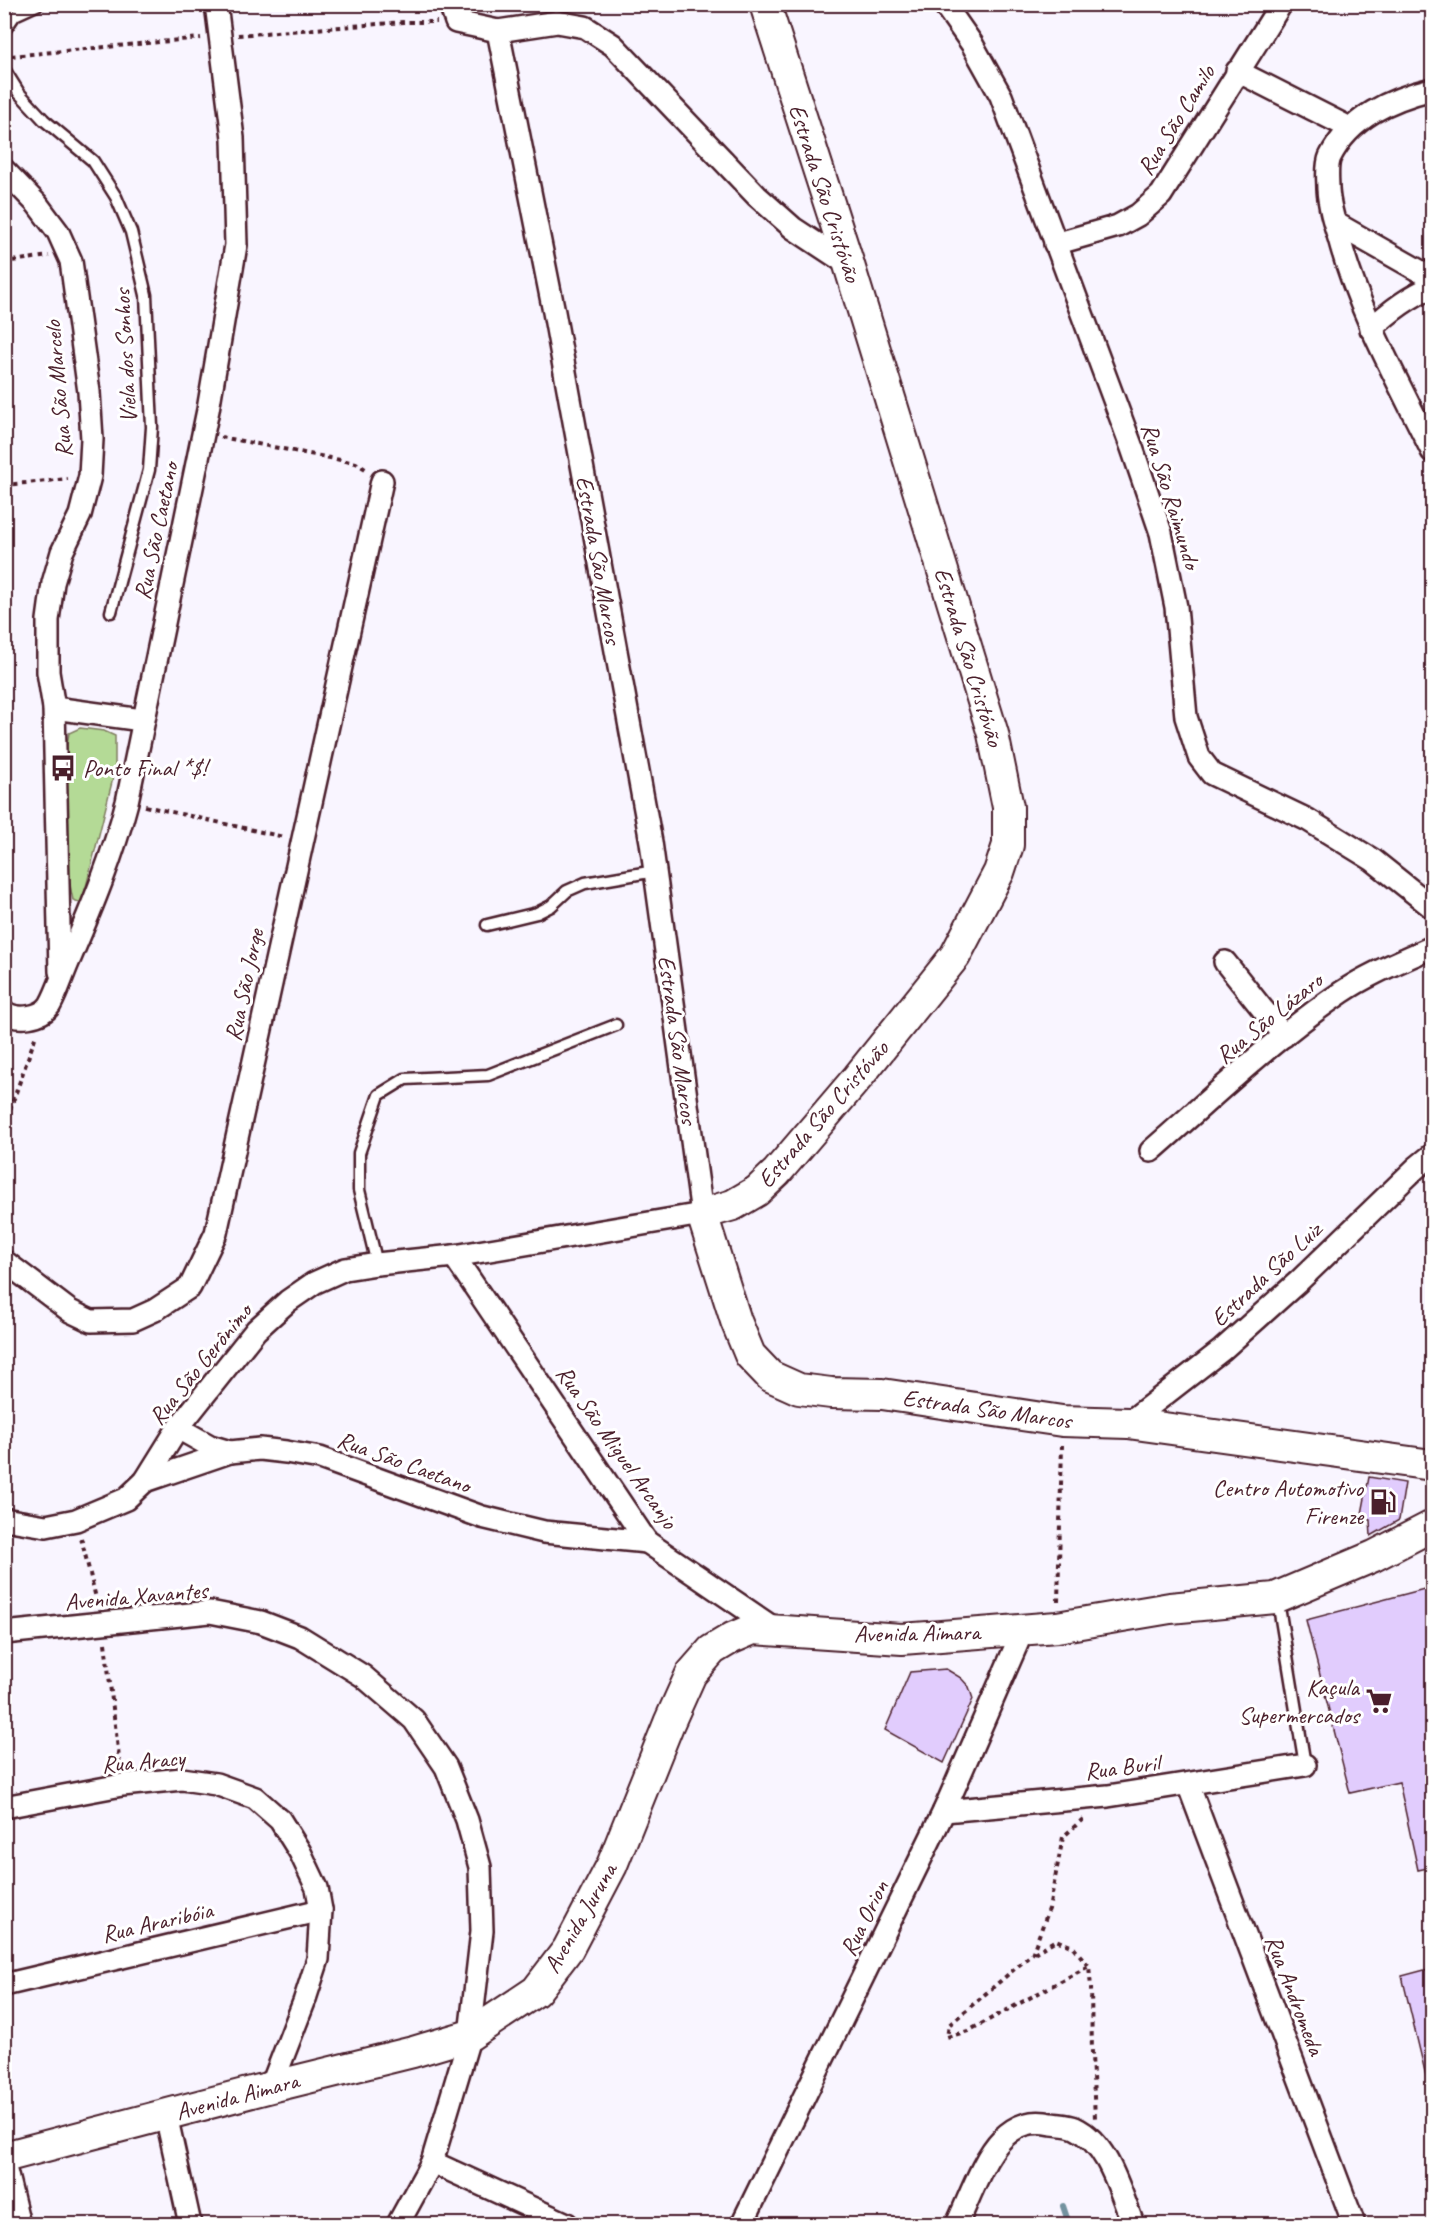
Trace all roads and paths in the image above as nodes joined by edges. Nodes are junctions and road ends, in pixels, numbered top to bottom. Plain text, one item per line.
1 (39, 4) edge
2 (216, 4) edge
3 (765, 4) edge
4 (944, 4) edge
5 (1281, 4) edge
6 (453, 13) edge
7 (4, 31) edge
8 (498, 31) junction
9 (222, 36) junction
10 (4, 56) edge
11 (4, 69) edge
12 (1237, 71) junction
13 (1432, 89) edge
14 (1350, 129) junction
15 (4, 170) edge
16 (1335, 223) junction
17 (1055, 244) junction
18 (68, 254) junction
19 (4, 262) edge
20 (849, 265) junction
21 (1432, 278) edge
22 (1432, 287) edge
23 (1371, 329) junction
24 (203, 434) junction
25 (1432, 451) edge
26 (90, 477) junction
27 (382, 481) joint
28 (4, 485) edge
29 (111, 612) dead end
30 (54, 708) junction
31 (142, 720) junction
32 (127, 802) junction
33 (302, 841) junction
34 (655, 871) junction
35 (1432, 907) edge
36 (487, 925) dead end
37 (1432, 946) edge
38 (1225, 962) dead end
39 (60, 980) junction
40 (45, 1008) junction
41 (4, 1012) edge
42 (616, 1025) dead end
43 (1284, 1036) junction
44 (4, 1127) edge
45 (1151, 1151) dead end
46 (1432, 1155) edge
47 (702, 1214) junction
48 (454, 1256) junction
49 (4, 1261) edge
50 (377, 1264) junction
51 (1062, 1421) junction
52 (1128, 1423) junction
53 (178, 1428) junction
54 (230, 1452) junction
55 (1432, 1465) edge
56 (145, 1480) junction
57 (4, 1519) edge
58 (76, 1520) junction
59 (1432, 1526) edge
60 (647, 1542) junction
61 (1280, 1613) dead end
62 (103, 1623) junction
63 (1057, 1627) junction
64 (775, 1630) junction
65 (1023, 1630) junction
66 (4, 1633) edge
67 (1305, 1765) joint
68 (1188, 1784) junction
69 (122, 1785) junction
70 (1108, 1796) junction
71 (4, 1807) edge
72 (944, 1811) junction
73 (321, 1910) junction
74 (1032, 1954) junction
75 (1089, 1966) junction
76 (4, 1985) edge
77 (470, 2035) junction
78 (271, 2087) junction
79 (166, 2115) junction
80 (1096, 2142) junction
81 (4, 2157) edge
82 (432, 2162) junction
83 (4, 2163) edge
84 (19, 2224) edge
85 (190, 2224) edge
86 (398, 2224) edge
87 (567, 2224) edge
88 (742, 2224) edge
89 (957, 2224) edge
90 (1133, 2224) edge
91 (1354, 2224) edge

1 - 7 lane
2 - 9 street, Rua São Caetano
3 - 20 street, Estrada São Cristóvão
4 - 17 street, Rua São Raimundo
5 - 12 street, Rua São Camilo
6 - 8 street
6 - 9 path
8 - 20 street
8 - 34 street, Estrada São Marcos
9 - 10 path
9 - 24 street, Rua São Caetano
11 - 29 lane, Viela dos Sonhos
12 - 14 street
12 - 17 street, Rua São Camilo
13 - 14 street
14 - 16 street
15 - 18 street, Rua São Marcelo
16 - 21 street
16 - 23 street
17 - 35 street, Rua São Raimundo
18 - 19 path
18 - 26 street, Rua São Marcelo
20 - 47 street, Estrada São Cristóvão
22 - 23 street
23 - 25 street
24 - 27 path
24 - 31 street, Rua São Caetano
26 - 28 path
26 - 30 street, Rua São Marcelo
27 - 33 street, Rua São Jorge
30 - 31 street
30 - 39 street, Rua São Marcelo
31 - 32 street, Rua São Caetano
32 - 33 path
32 - 39 street, Rua São Caetano
33 - 49 street, Rua São Jorge
34 - 36 lane
34 - 47 street, Estrada São Marcos
37 - 43 street, Rua São Lázaro
38 - 43 street
39 - 40 street, Rua São Caetano
40 - 41 street
40 - 44 path
42 - 50 lane
43 - 45 street, Rua São Lázaro
46 - 52 street, Estrada São Luiz
47 - 48 street, Rua São Gerônimo
47 - 51 street, Estrada São Marcos
48 - 50 street, Rua São Gerônimo
48 - 60 street, Rua São Miguel Arcanjo
50 - 53 street, Rua São Gerônimo
51 - 52 street, Estrada São Marcos
51 - 63 path
52 - 55 street, Estrada São Marcos
53 - 54 street
53 - 56 street, Rua São Gerônimo
54 - 56 street, Rua São Caetano
54 - 60 street, Rua São Caetano
56 - 58 street, Rua São Gerônimo
57 - 58 street, Rua São Gerônimo
58 - 62 path
59 - 63 street, Avenida Aimara
60 - 64 street, Rua São Miguel Arcanjo
61 - 67 lane
62 - 66 street, Avenida Xavantes
62 - 69 path
62 - 77 street, Avenida Xavantes
63 - 65 street, Avenida Aimara
64 - 65 street, Avenida Aimara
64 - 77 street, Avenida Juruna
65 - 72 street, Rua Orion
67 - 68 street, Rua Buril
68 - 70 street, Rua Buril
68 - 91 street, Rua Andromeda
69 - 71 street, Rua Aracy
69 - 73 street, Rua Aracy
70 - 72 street, Rua Buril
70 - 74 path
72 - 88 street, Rua Orion
73 - 76 street, Rua Araribóia
73 - 78 street, Rua Aracy
74 - 75 path
74 - 75 path
75 - 80 path
77 - 78 street, Avenida Aimara
77 - 82 street
78 - 79 street, Avenida Aimara
79 - 81 street, Avenida Aimara
79 - 85 street
80 - 89 street
80 - 90 street
82 - 86 street
82 - 87 street
83 - 84 street

